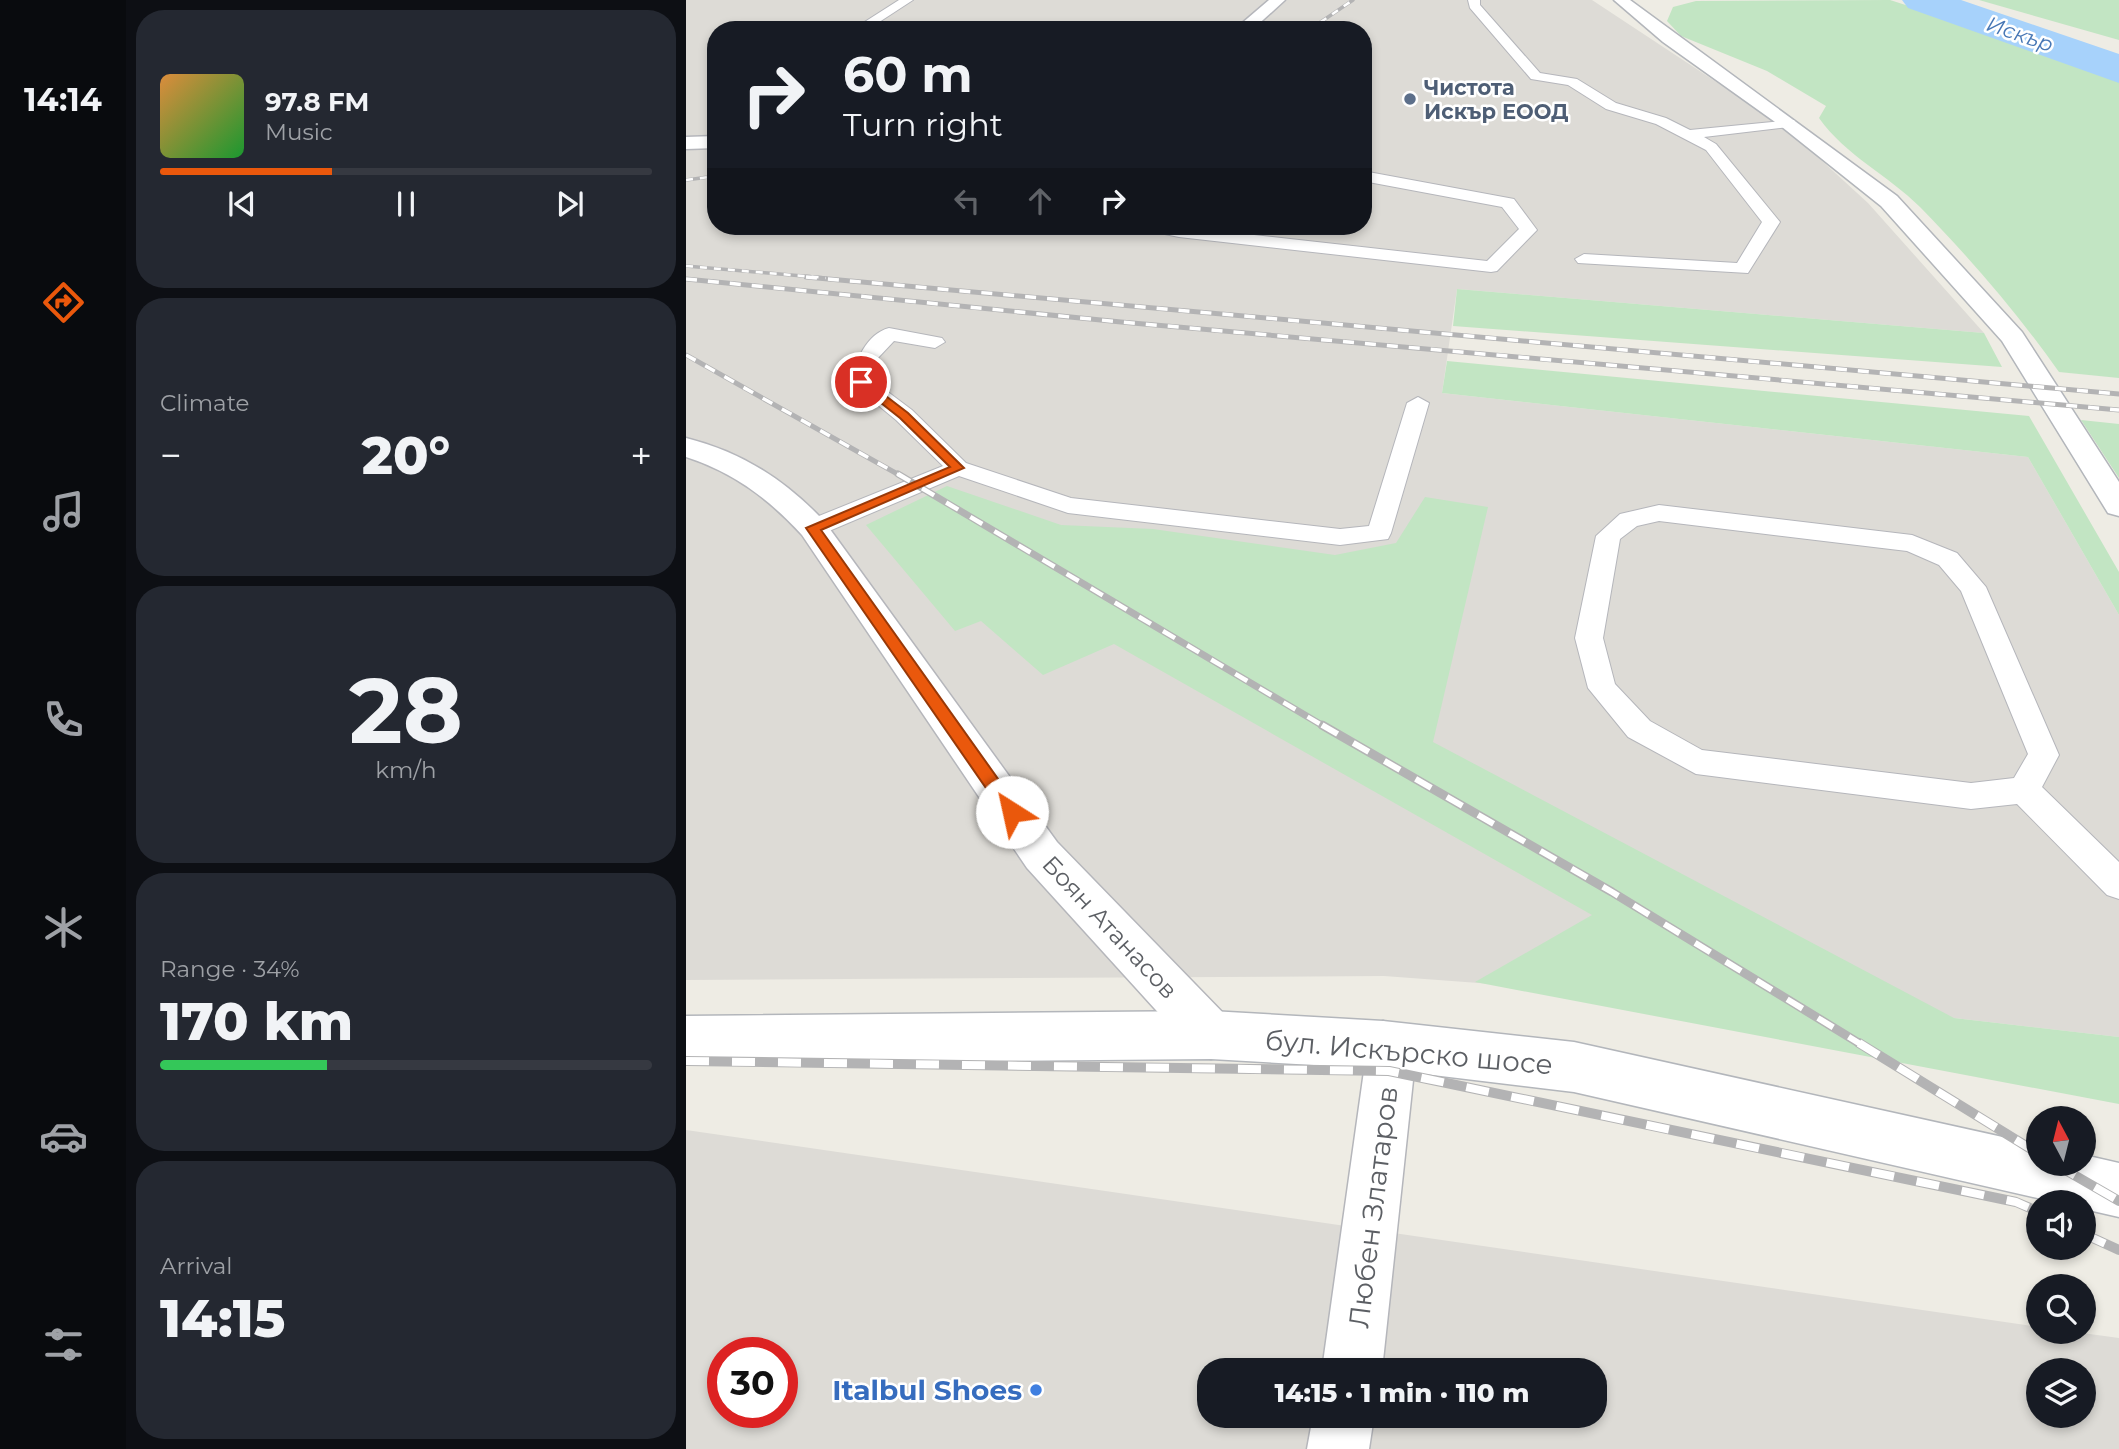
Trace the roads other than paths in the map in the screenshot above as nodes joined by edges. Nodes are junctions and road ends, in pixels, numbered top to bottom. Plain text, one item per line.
1 (906, 0) edge
2 (1278, 0) edge
3 (1474, 0) edge
4 (1621, 0) edge
5 (872, 21) edge
6 (1252, 21) edge
7 (1789, 122) junction
8 (1687, 135) junction
9 (707, 142) edge
10 (686, 143) edge
11 (1372, 178) edge
12 (1207, 235) edge
13 (1584, 259) dead end
14 (935, 342) dead end
15 (1418, 403) dead end
16 (686, 447) edge
17 (958, 468) junction
18 (2119, 506) edge
19 (813, 528) junction
20 (2024, 790) junction
21 (2119, 884) edge
22 (1211, 1035) junction
23 (686, 1040) edge
24 (1382, 1045) junction
25 (2119, 1190) edge
26 (1354, 1358) edge
27 (1341, 1428) edge
28 (1338, 1449) edge

1 - 5 lane
2 - 6 street
3 - 8 lane
4 - 7 street
7 - 8 lane
7 - 18 street
8 - 13 lane
9 - 10 street
11 - 12 lane
14 - 17 lane
15 - 17 lane
16 - 19 street, Боян Атанасов
17 - 19 lane
19 - 22 street, Боян Атанасов
20 - 20 lane
20 - 21 lane
22 - 23 street, бул. Искърско шосе
22 - 24 street, бул. Искърско шосе
24 - 25 street, бул. Искърско шосе
24 - 26 street, Любен Златаров
27 - 28 street

